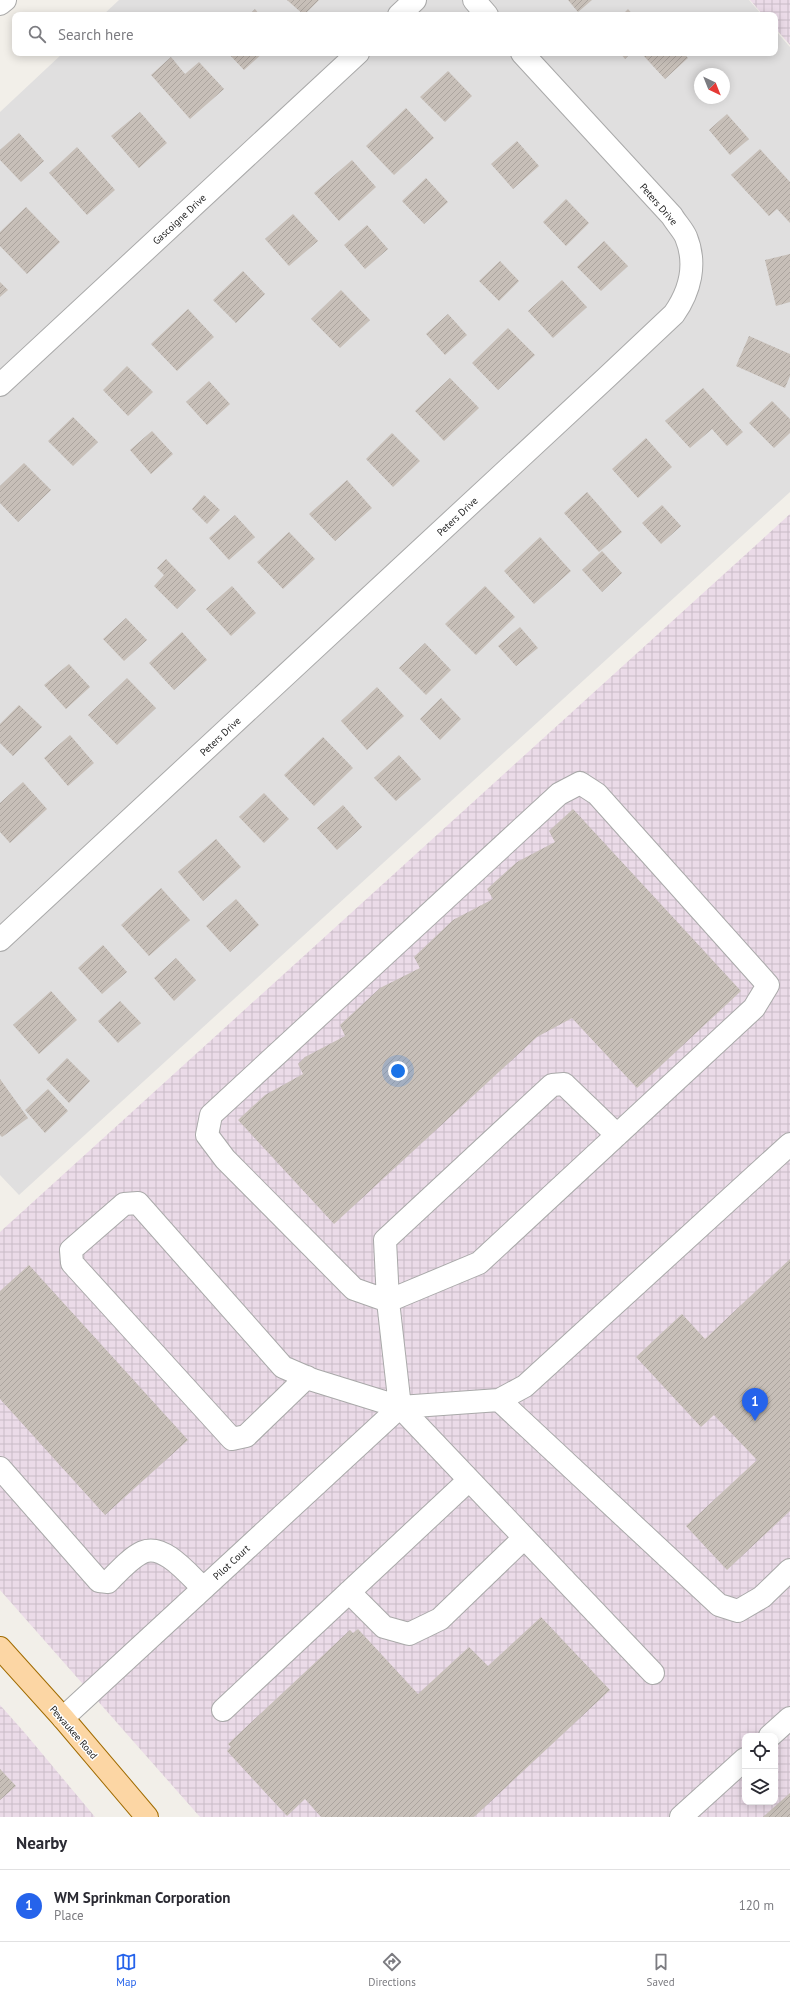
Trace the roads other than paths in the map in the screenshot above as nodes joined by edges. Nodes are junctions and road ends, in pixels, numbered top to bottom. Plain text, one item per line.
1 (5, 0) edge
2 (415, 0) edge
3 (474, 0) edge
4 (0, 4) edge
5 (402, 12) edge
6 (484, 12) edge
7 (355, 56) edge
8 (525, 56) edge
9 (0, 385) edge
10 (0, 940) edge
11 (617, 1135) junction
12 (790, 1144) edge
13 (388, 1301) junction
14 (307, 1378) junction
15 (499, 1400) junction
16 (400, 1407) junction
17 (0, 1468) edge
18 (469, 1480) junction
19 (524, 1538) junction
20 (790, 1570) edge
21 (203, 1588) junction
22 (349, 1592) junction
23 (0, 1648) edge
24 (652, 1674) dead end
25 (223, 1710) dead end
26 (63, 1718) junction
27 (790, 1718) edge
28 (773, 1733) edge
29 (742, 1762) edge
30 (147, 1817) edge
31 (681, 1817) edge

1 - 4 street
2 - 5 street
3 - 6 street
7 - 9 street, Gascoigne Drive
8 - 10 street, Peters Drive
11 - 13 street
11 - 13 street
11 - 13 street
12 - 15 street
13 - 16 street
14 - 14 street
14 - 16 street
15 - 16 street
15 - 20 street
16 - 18 street
16 - 21 street, Pilot Court
17 - 21 street
18 - 19 street
18 - 22 street
19 - 22 street
19 - 24 street
21 - 26 street, Pilot Court
22 - 25 street
23 - 26 main road, Pewaukee Road
26 - 30 main road, Pewaukee Road
27 - 28 street
29 - 31 street

